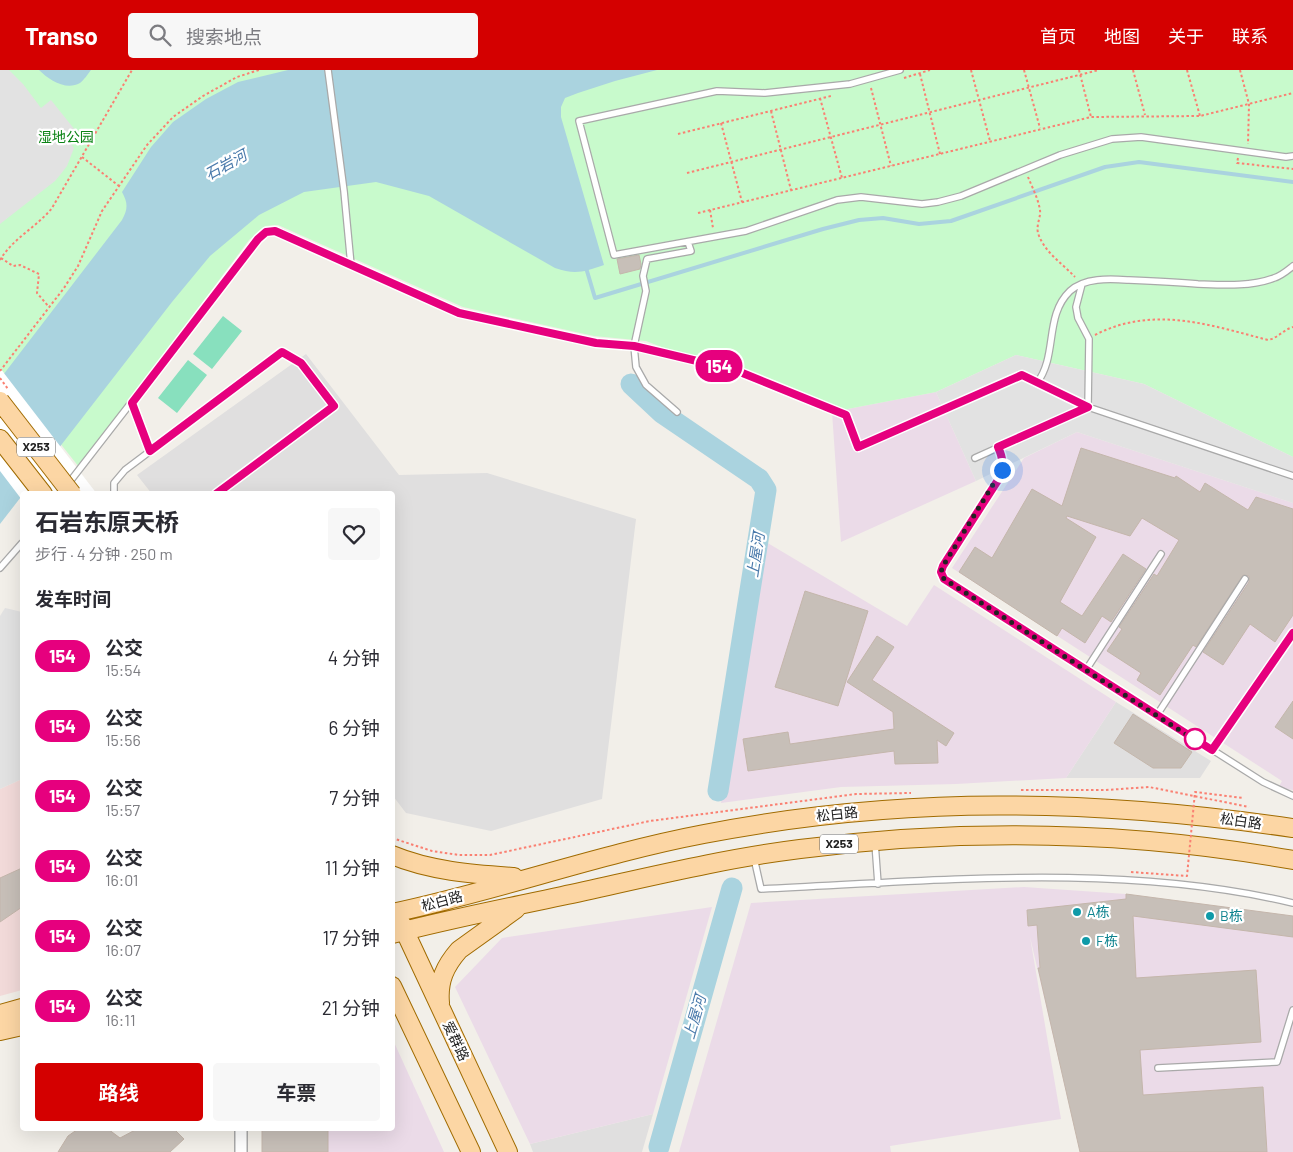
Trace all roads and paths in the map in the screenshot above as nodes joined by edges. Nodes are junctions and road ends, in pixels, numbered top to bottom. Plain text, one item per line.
1 (132, 70) edge
2 (259, 70) edge
3 (328, 70) edge
4 (900, 70) edge
5 (930, 70) edge
6 (971, 70) edge
7 (1024, 70) edge
8 (1079, 70) edge
9 (1099, 70) edge
10 (1133, 70) edge
11 (1187, 70) edge
12 (1240, 70) edge
13 (920, 74) junction
14 (1080, 75) junction
15 (904, 78) dead end
16 (871, 86) dead end
17 (1029, 88) junction
18 (1293, 93) edge
19 (837, 94) dead end
20 (820, 98) junction
21 (979, 100) junction
22 (1249, 104) junction
23 (771, 111) junction
24 (930, 112) junction
25 (1145, 115) junction
26 (1200, 116) junction
27 (1091, 117) junction
28 (721, 123) junction
29 (880, 125) junction
30 (1040, 129) junction
31 (678, 134) dead end
32 (831, 137) junction
33 (990, 141) junction
34 (781, 150) junction
35 (1248, 152) junction
36 (940, 154) junction
37 (1293, 156) edge
38 (82, 157) junction
39 (730, 162) junction
40 (1237, 163) dead end
41 (891, 166) junction
42 (1293, 169) edge
43 (1025, 170) junction
44 (687, 173) dead end
45 (842, 178) junction
46 (120, 186) junction
47 (792, 190) junction
48 (742, 202) junction
49 (710, 210) junction
50 (698, 213) dead end
51 (714, 237) junction
52 (688, 242) junction
53 (1, 259) edge
54 (351, 265) junction
55 (1293, 266) edge
56 (1082, 284) junction
57 (49, 306) junction
58 (1293, 327) edge
59 (1089, 339) junction
60 (634, 346) junction
61 (0, 371) edge
62 (1037, 382) junction
63 (0, 401) edge
64 (132, 403) junction
65 (1088, 407) junction
66 (677, 412) dead end
67 (0, 439) edge
68 (998, 447) junction
69 (150, 451) junction
70 (975, 458) dead end
71 (1293, 476) edge
72 (41, 491) edge
73 (63, 491) edge
74 (70, 491) edge
75 (114, 491) edge
76 (220, 491) edge
77 (20, 544) edge
78 (1161, 554) dead end
79 (0, 568) edge
80 (1245, 579) dead end
81 (1293, 633) edge
82 (1086, 670) junction
83 (1157, 715) junction
84 (1212, 750) junction
85 (1293, 796) edge
86 (1242, 798) dead end
87 (1293, 828) edge
88 (874, 841) junction
89 (395, 856) edge
90 (753, 856) junction
91 (1293, 860) edge
92 (1131, 872) dead end
93 (536, 876) junction
94 (878, 884) junction
95 (1293, 903) edge
96 (523, 904) junction
97 (395, 911) edge
98 (395, 915) edge
99 (399, 932) edge
100 (395, 992) edge
101 (395, 1005) edge
102 (20, 1009) edge
103 (1293, 1010) edge
104 (442, 1011) junction
105 (0, 1014) edge
106 (407, 1018) junction
107 (20, 1026) edge
108 (0, 1031) edge
109 (1158, 1068) dead end
110 (241, 1131) edge
111 (241, 1152) edge
112 (471, 1152) edge
113 (508, 1152) edge

1 - 38 path
2 - 46 path
3 - 54 lane
4 - 52 lane
5 - 13 path
6 - 21 path
7 - 17 path
8 - 14 path
9 - 14 path
10 - 25 path
11 - 26 path
12 - 22 path
13 - 15 path
13 - 24 path
14 - 17 path
14 - 27 path
16 - 29 path
17 - 21 path
17 - 30 path
18 - 22 path
19 - 20 path
20 - 23 path
20 - 32 path
21 - 24 path
21 - 33 path
22 - 26 path
22 - 35 path
23 - 28 path
23 - 34 path
24 - 29 path
24 - 36 path
25 - 26 path
25 - 27 path
27 - 30 path
28 - 31 path
28 - 39 path
29 - 32 path
29 - 41 path
30 - 33 path
32 - 34 path
32 - 45 path
33 - 36 path
34 - 39 path
34 - 47 path
35 - 37 lane
35 - 43 lane
36 - 41 path
38 - 46 path
38 - 53 path
39 - 44 path
39 - 48 path
40 - 42 path
41 - 45 path
43 - 51 lane
43 - 56 path
45 - 47 path
46 - 57 path
47 - 48 path
48 - 49 path
49 - 50 path
49 - 51 path
51 - 52 lane
52 - 60 lane
53 - 57 path
54 - 60 lane
54 - 64 lane
55 - 56 lane
56 - 59 lane
56 - 62 lane
57 - 61 path
58 - 59 path
59 - 65 lane
60 - 62 lane
60 - 66 lane
62 - 65 lane
63 - 74 main road, X253, bridge
64 - 69 lane
64 - 73 lane
65 - 68 lane
65 - 71 lane
67 - 72 main road, X253
68 - 70 lane
68 - 82 lane
69 - 75 lane
69 - 76 lane
77 - 79 lane
78 - 82 lane
80 - 83 lane
81 - 84 lane
82 - 83 lane
83 - 84 lane
84 - 85 lane
86 - 92 path, bridge
87 - 93 main road, 松白路 / X253
88 - 90 main road, 松白路 / X253
88 - 91 main road, 松白路 / X253
88 - 94 lane
89 - 93 main road
90 - 94 lane
90 - 96 main road, 松白路 / X253
93 - 97 main road, 松白路 / X253
94 - 95 lane
96 - 99 main road, 松白路 / X253
96 - 104 main road
98 - 99 main road, 爱群路
99 - 104 main road, 爱群路
100 - 106 main road
101 - 106 main road
102 - 105 main road
103 - 109 lane
104 - 113 main road, 爱群路
106 - 112 main road
107 - 108 main road
110 - 111 street

